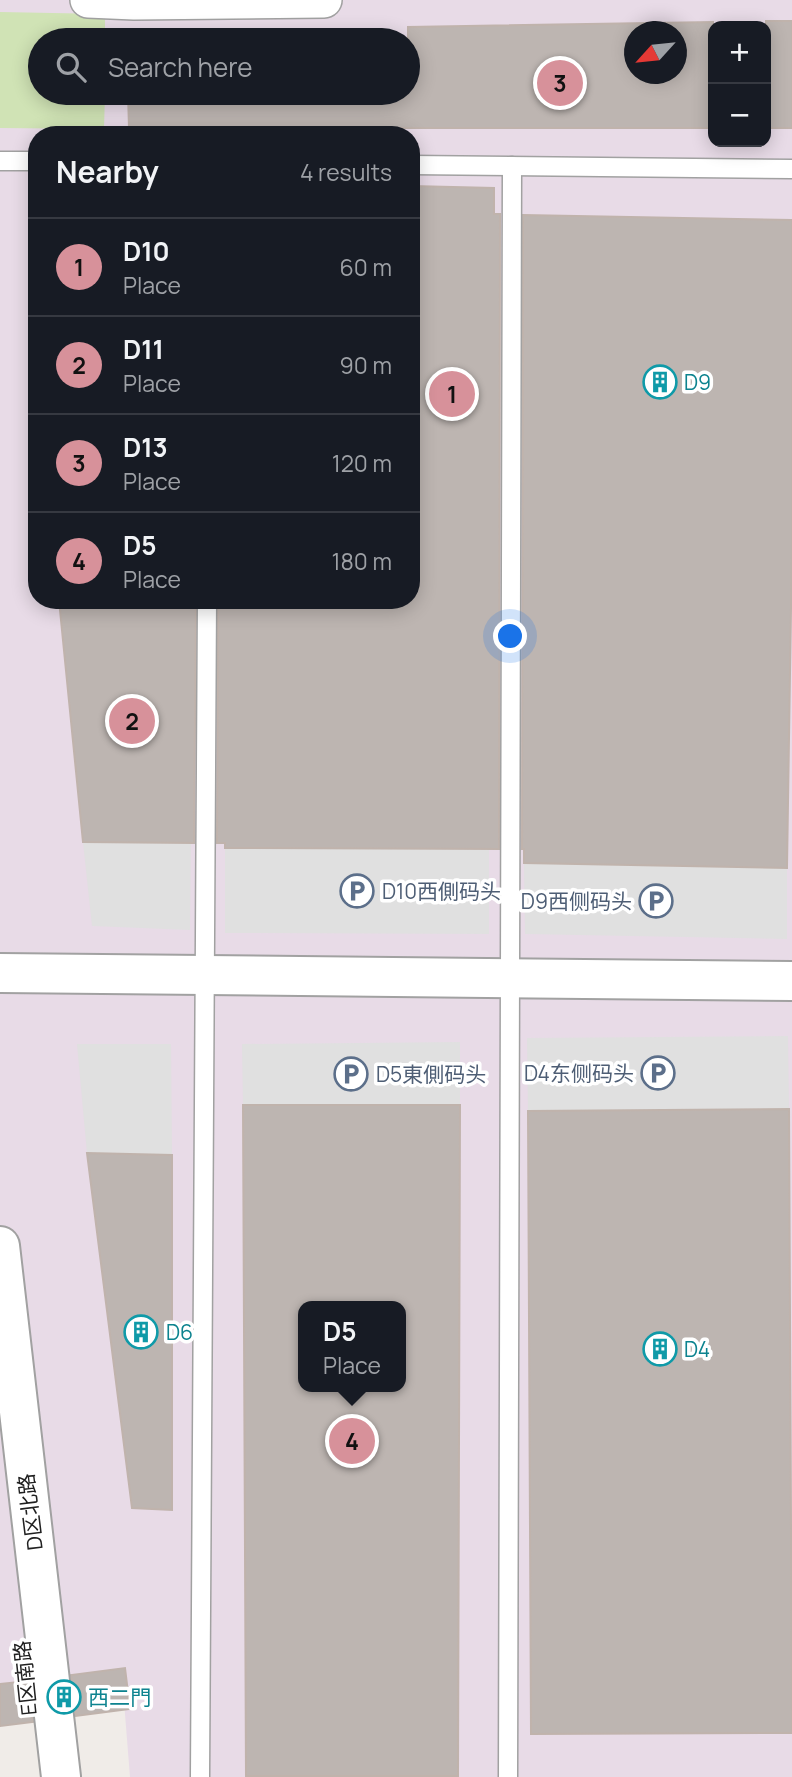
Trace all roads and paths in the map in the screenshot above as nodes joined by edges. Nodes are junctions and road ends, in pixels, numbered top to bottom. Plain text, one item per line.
1 (88, 0) edge
2 (324, 0) edge
3 (0, 161) edge
4 (28, 161) edge
5 (420, 165) edge
6 (512, 166) junction
7 (792, 169) edge
8 (207, 609) edge
9 (0, 973) edge
10 (205, 975) junction
11 (510, 979) junction
12 (792, 981) edge
13 (0, 1246) edge
14 (0, 1453) edge
15 (35, 1777) edge
16 (61, 1777) edge
17 (200, 1777) edge
18 (508, 1777) edge

1 - 2 street
3 - 4 lane
5 - 6 lane
6 - 7 lane
6 - 11 lane
8 - 10 lane
9 - 10 street
10 - 11 street
10 - 17 lane
11 - 12 street
11 - 18 lane
13 - 16 street, D区北路
14 - 15 street, E区南路

